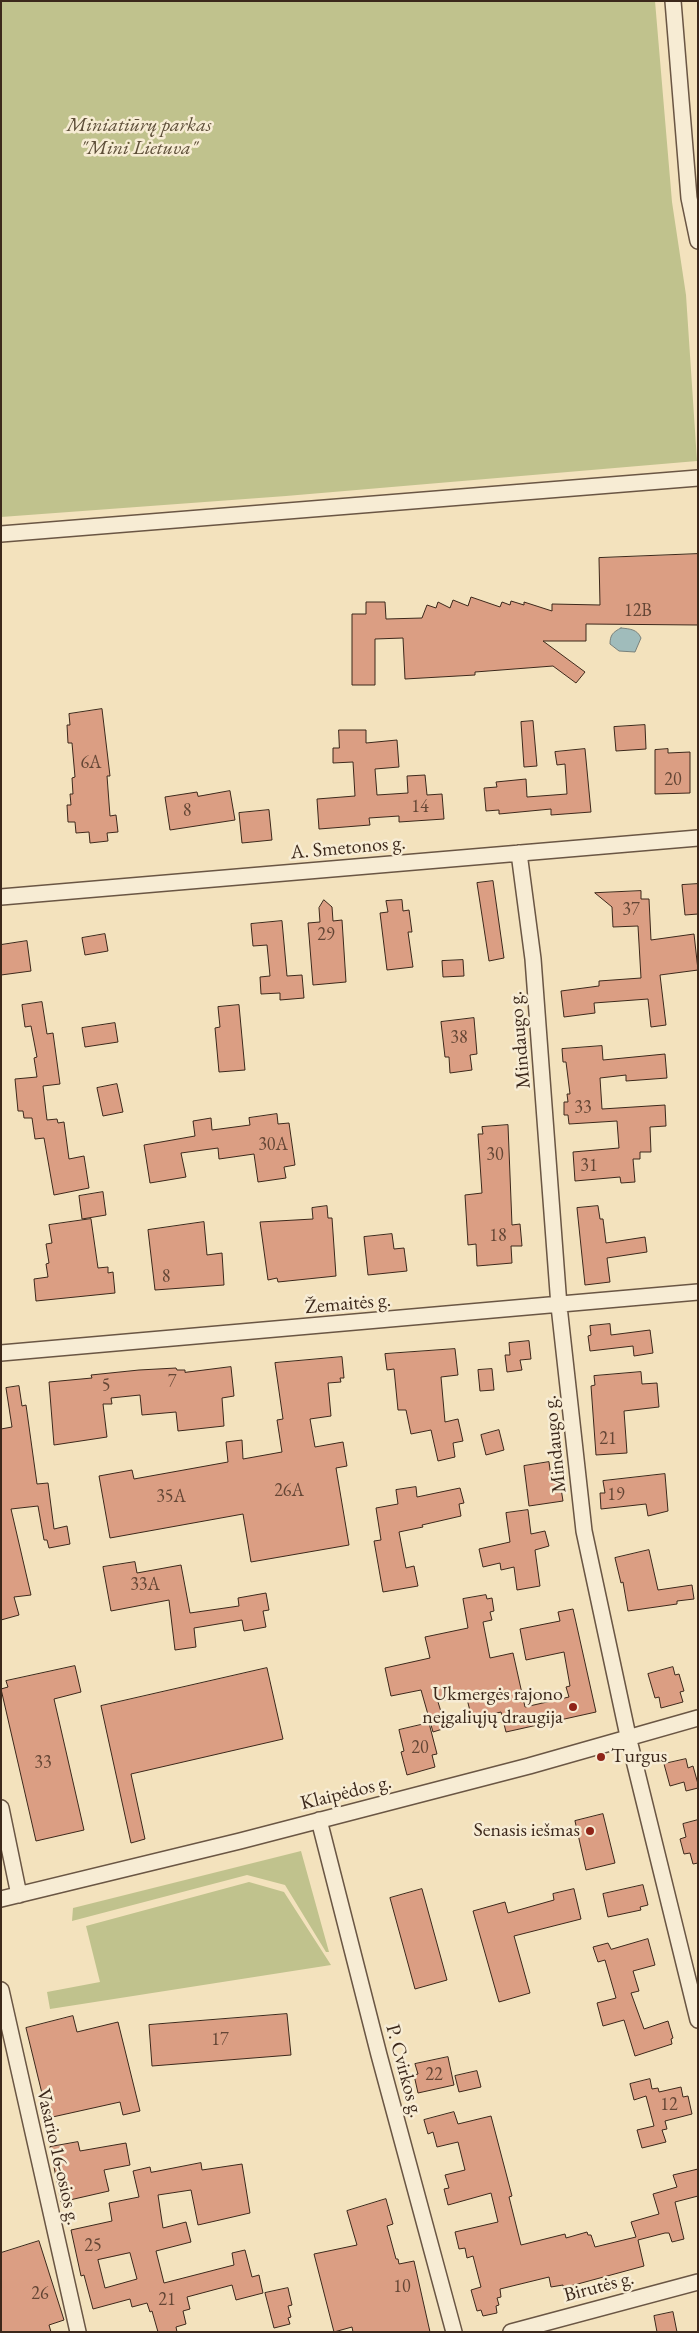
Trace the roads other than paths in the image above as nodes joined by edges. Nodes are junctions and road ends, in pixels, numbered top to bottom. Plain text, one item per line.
1 (673, 1) edge
2 (698, 241) edge
3 (698, 478) edge
4 (1, 534) edge
5 (698, 838) edge
6 (519, 853) junction
7 (1, 897) edge
8 (698, 1292) edge
9 (559, 1306) junction
10 (1, 1353) edge
11 (698, 1718) edge
12 (628, 1736) junction
13 (1, 1808) edge
14 (319, 1820) junction
15 (19, 1895) junction
16 (1, 1899) edge
17 (1, 1990) edge
18 (698, 2020) edge
19 (698, 2282) edge
20 (78, 2332) edge
21 (454, 2332) edge
22 (510, 2332) edge

1 - 2 street
3 - 4 street
5 - 6 street, A. Smetonos g.
6 - 7 street, A. Smetonos g.
6 - 9 street, Mindaugo g.
8 - 9 street, Žemaitės g.
9 - 10 street, Žemaitės g.
9 - 12 street, Mindaugo g.
11 - 12 street, Klaipėdos g.
12 - 14 street, Klaipėdos g.
12 - 18 street, Mindaugo g.
13 - 15 street
14 - 15 street, Klaipėdos g.
14 - 21 street, P. Cvirkos g.
15 - 16 street, Klaipėdos g.
17 - 20 street, Vasario 16-osios g.
19 - 22 street, Birutės g.

